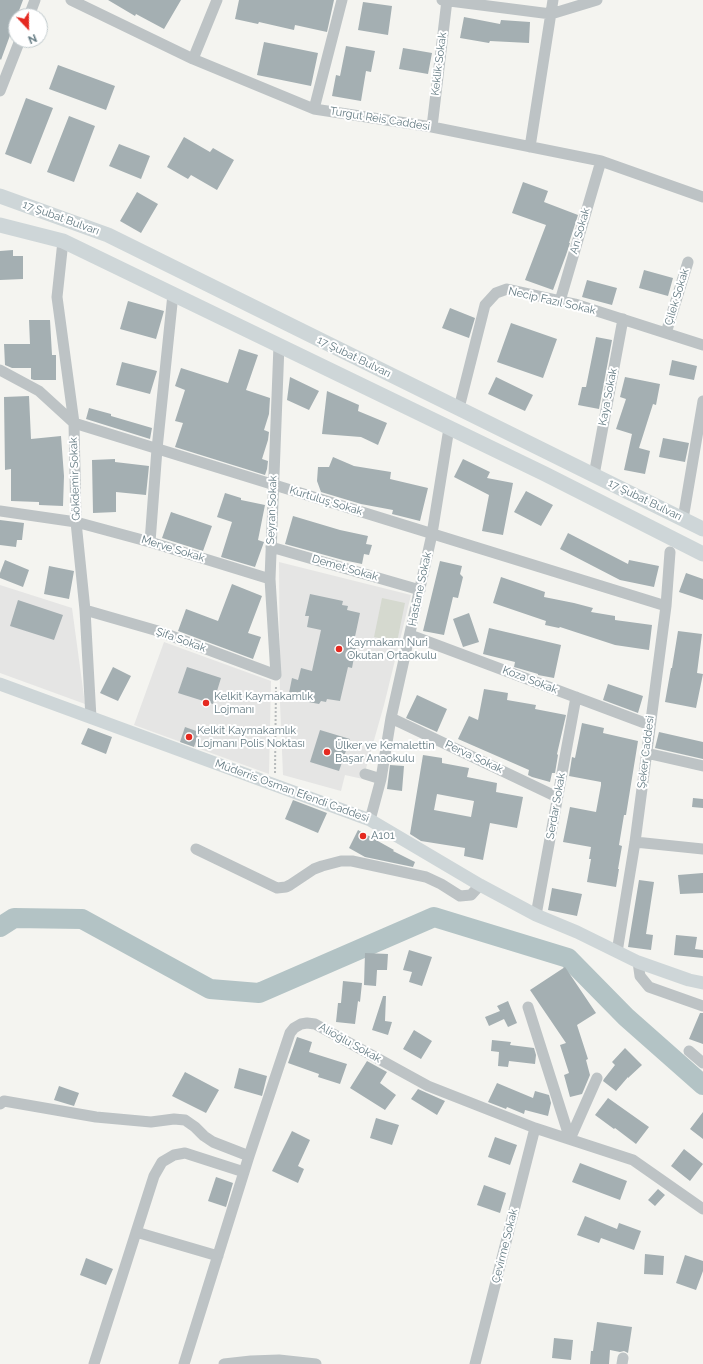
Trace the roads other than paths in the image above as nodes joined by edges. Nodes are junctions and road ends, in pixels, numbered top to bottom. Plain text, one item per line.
1 (71, 0) edge
2 (217, 0) edge
3 (342, 0) edge
4 (445, 0) edge
5 (553, 0) edge
6 (597, 0) edge
7 (551, 14) junction
8 (17, 48) edge
9 (193, 59) junction
10 (0, 92) edge
11 (314, 109) junction
12 (432, 127) junction
13 (530, 147) junction
14 (601, 161) junction
15 (0, 196) edge
16 (703, 197) edge
17 (0, 225) edge
18 (63, 241) junction
19 (688, 262) dead end
20 (173, 294) junction
21 (560, 301) junction
22 (623, 319) junction
23 (666, 333) junction
24 (279, 345) junction
25 (703, 345) edge
26 (0, 370) edge
27 (703, 402) edge
28 (459, 408) junction
29 (74, 423) junction
30 (449, 428) junction
31 (157, 448) junction
32 (594, 475) junction
33 (273, 484) junction
34 (0, 511) edge
35 (683, 519) junction
36 (76, 522) junction
37 (703, 529) edge
38 (432, 534) junction
39 (150, 542) junction
40 (271, 547) junction
41 (670, 552) dead end
42 (703, 554) edge
43 (270, 579) junction
44 (420, 590) junction
45 (666, 606) junction
46 (85, 610) junction
47 (410, 635) junction
48 (276, 675) joint
49 (0, 684) edge
50 (576, 697) junction
51 (389, 710) junction
52 (90, 718) junction
53 (650, 725) junction
54 (646, 753) junction
55 (703, 766) edge
56 (365, 774) dead end
57 (380, 779) junction
58 (557, 796) junction
59 (370, 820) junction
60 (634, 842) junction
61 (196, 849) dead end
62 (703, 849) edge
63 (480, 885) junction
64 (536, 915) junction
65 (617, 952) junction
66 (638, 962) junction
67 (703, 983) edge
68 (703, 1006) edge
69 (528, 1007) dead end
70 (688, 1051) dead end
71 (703, 1063) edge
72 (596, 1078) dead end
73 (0, 1104) edge
74 (535, 1128) junction
75 (570, 1139) junction
76 (249, 1156) junction
77 (244, 1172) junction
78 (703, 1209) edge
79 (136, 1232) junction
80 (218, 1256) junction
81 (94, 1364) edge
82 (184, 1364) edge
83 (224, 1364) edge
84 (316, 1364) edge
85 (475, 1364) edge

1 - 9 street, Turgut Reis Caddesi
2 - 9 street
3 - 11 street
4 - 7 street
4 - 12 street, Keklik Sokak
5 - 7 street
6 - 7 street
7 - 13 street
8 - 10 street
9 - 11 street, Turgut Reis Caddesi
11 - 12 street, Turgut Reis Caddesi
12 - 13 street, Turgut Reis Caddesi
13 - 14 street, Turgut Reis Caddesi
14 - 16 street, Turgut Reis Caddesi
14 - 21 street, Arı Sokak
15 - 28 highway, 17 Şubat Bulvarı
17 - 18 highway, 17 Şubat Bulvarı
18 - 20 highway, 17 Şubat Bulvarı
18 - 29 street, Gökdemir Sokak
19 - 23 street, Çilek Sokak
20 - 24 highway, 17 Şubat Bulvarı
20 - 31 street
21 - 22 street, Necip Fazıl Sokak
21 - 28 street, Necip Fazıl Sokak
22 - 23 street, Necip Fazıl Sokak
22 - 32 street, Kaya Sokak
23 - 25 street, Necip Fazıl Sokak
24 - 30 highway, 17 Şubat Bulvarı
24 - 33 street, Seyran Sokak
26 - 29 street, Kurtuluş Sokak
27 - 35 street
28 - 32 highway, 17 Şubat Bulvarı
29 - 31 street, Kurtuluş Sokak
29 - 36 street, Gökdemir Sokak
30 - 38 street, Hastane Sokak
30 - 42 highway, 17 Şubat Bulvarı
31 - 33 street, Kurtuluş Sokak
31 - 39 street
32 - 35 highway, 17 Şubat Bulvarı
33 - 38 street, Kurtuluş Sokak
33 - 40 street, Seyran Sokak
34 - 36 street, Merve Sokak
35 - 37 highway, 17 Şubat Bulvarı
36 - 39 street, Merve Sokak
36 - 46 street, Gökdemir Sokak
38 - 44 street, Hastane Sokak
38 - 45 street, Kurtuluş Sokak
39 - 43 street, Merve Sokak
40 - 43 street, Seyran Sokak
40 - 44 street, Demet Sokak
41 - 45 street, Şeker Caddesi
43 - 48 street, Seyran Sokak
44 - 47 street, Hastane Sokak
45 - 53 street, Şeker Caddesi
46 - 48 street, Şifa Sokak
46 - 52 street, Gökdemir Sokak
47 - 50 street, Koza Sokak
47 - 51 street, Hastane Sokak
49 - 52 main road, Müderris Osman Efendi Caddesi
50 - 53 street, Koza Sokak
50 - 58 street, Serdar Sokak
51 - 57 street, Hastane Sokak
51 - 58 street, Perva Sokak
52 - 59 main road, Müderris Osman Efendi Caddesi
53 - 54 street, Şeker Caddesi
54 - 55 street
54 - 60 street, Şeker Caddesi
56 - 57 street
57 - 59 street, Hastane Sokak
58 - 64 street, Serdar Sokak
59 - 63 main road, Müderris Osman Efendi Caddesi
60 - 62 street
60 - 65 street, Şeker Caddesi
61 - 63 street
63 - 64 main road, Müderris Osman Efendi Caddesi
64 - 65 main road, Müderris Osman Efendi Caddesi
65 - 66 main road, Müderris Osman Efendi Caddesi
66 - 67 main road, Müderris Osman Efendi Caddesi
66 - 68 street
69 - 75 street
70 - 71 street
72 - 75 street
73 - 76 street
74 - 75 street, Alioğlu Sokak
74 - 76 street, Alioğlu Sokak
74 - 85 street, Çevirme Sokak
75 - 78 street, Alioğlu Sokak
76 - 77 street, Alioğlu Sokak
77 - 79 street
77 - 80 street, Alioğlu Sokak
79 - 80 street
79 - 81 street
80 - 82 street, Alioğlu Sokak
83 - 84 street

